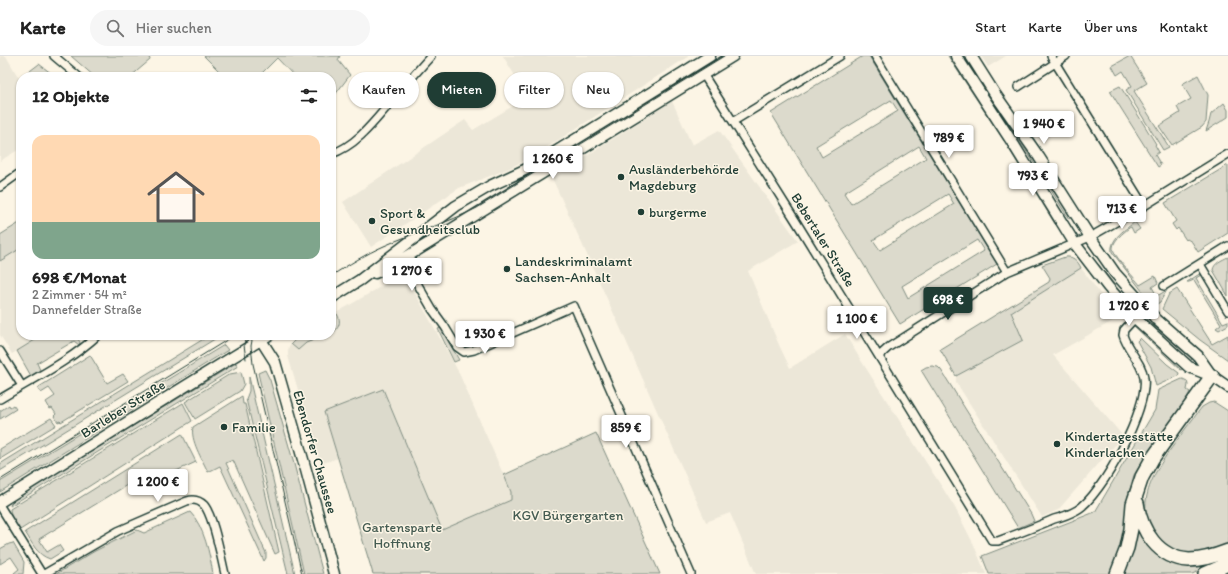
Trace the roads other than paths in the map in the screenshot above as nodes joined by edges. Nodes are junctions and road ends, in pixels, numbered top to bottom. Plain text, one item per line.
1 (54, 56) edge
2 (431, 56) edge
3 (710, 56) edge
4 (733, 56) edge
5 (840, 56) edge
6 (875, 56) edge
7 (956, 56) edge
8 (971, 56) edge
9 (1066, 56) edge
10 (1053, 59) edge
11 (73, 72) edge
12 (704, 74) junction
13 (1018, 86) dead end
14 (734, 121) junction
15 (336, 151) edge
16 (1228, 154) edge
17 (16, 176) edge
18 (0, 187) edge
19 (1144, 206) junction
20 (1090, 237) junction
21 (1075, 244) junction
22 (1228, 246) edge
23 (403, 259) junction
24 (1200, 264) junction
25 (1007, 272) junction
26 (360, 280) junction
27 (1164, 286) dead end
28 (336, 295) edge
29 (1228, 312) edge
30 (1134, 318) junction
31 (92, 340) edge
32 (257, 340) edge
33 (264, 340) edge
34 (0, 351) edge
35 (879, 356) junction
36 (1212, 376) junction
37 (22, 386) junction
38 (1228, 387) edge
39 (0, 399) edge
40 (1136, 496) junction
41 (0, 502) edge
42 (0, 506) edge
43 (1228, 551) edge
44 (1228, 564) edge
45 (43, 574) edge
46 (225, 574) edge
47 (334, 574) edge
48 (691, 574) edge
49 (1117, 574) edge
50 (1205, 574) edge

1 - 11 street
2 - 15 street
3 - 26 main road
4 - 12 main road
5 - 14 street
6 - 25 street
7 - 21 main road
8 - 20 main road
9 - 10 street
10 - 13 street
10 - 19 street
12 - 14 street, Bebertaler Straße
12 - 23 main road
14 - 35 street, Bebertaler Straße
16 - 19 street
17 - 18 street
19 - 20 street
20 - 21 street
20 - 36 main road
21 - 25 street
21 - 30 main road
22 - 24 street
23 - 26 main road
23 - 48 street
24 - 27 street
24 - 29 street
25 - 35 street
26 - 28 main road
30 - 35 street, Bebertaler Straße
30 - 36 main road
31 - 37 street
32 - 41 main road, Barleber Straße
33 - 47 main road, Ebendorfer Chaussee
34 - 37 street
36 - 38 main road
36 - 40 highway
37 - 39 street
40 - 43 highway
40 - 49 highway
42 - 45 street
44 - 50 highway
45 - 46 street

